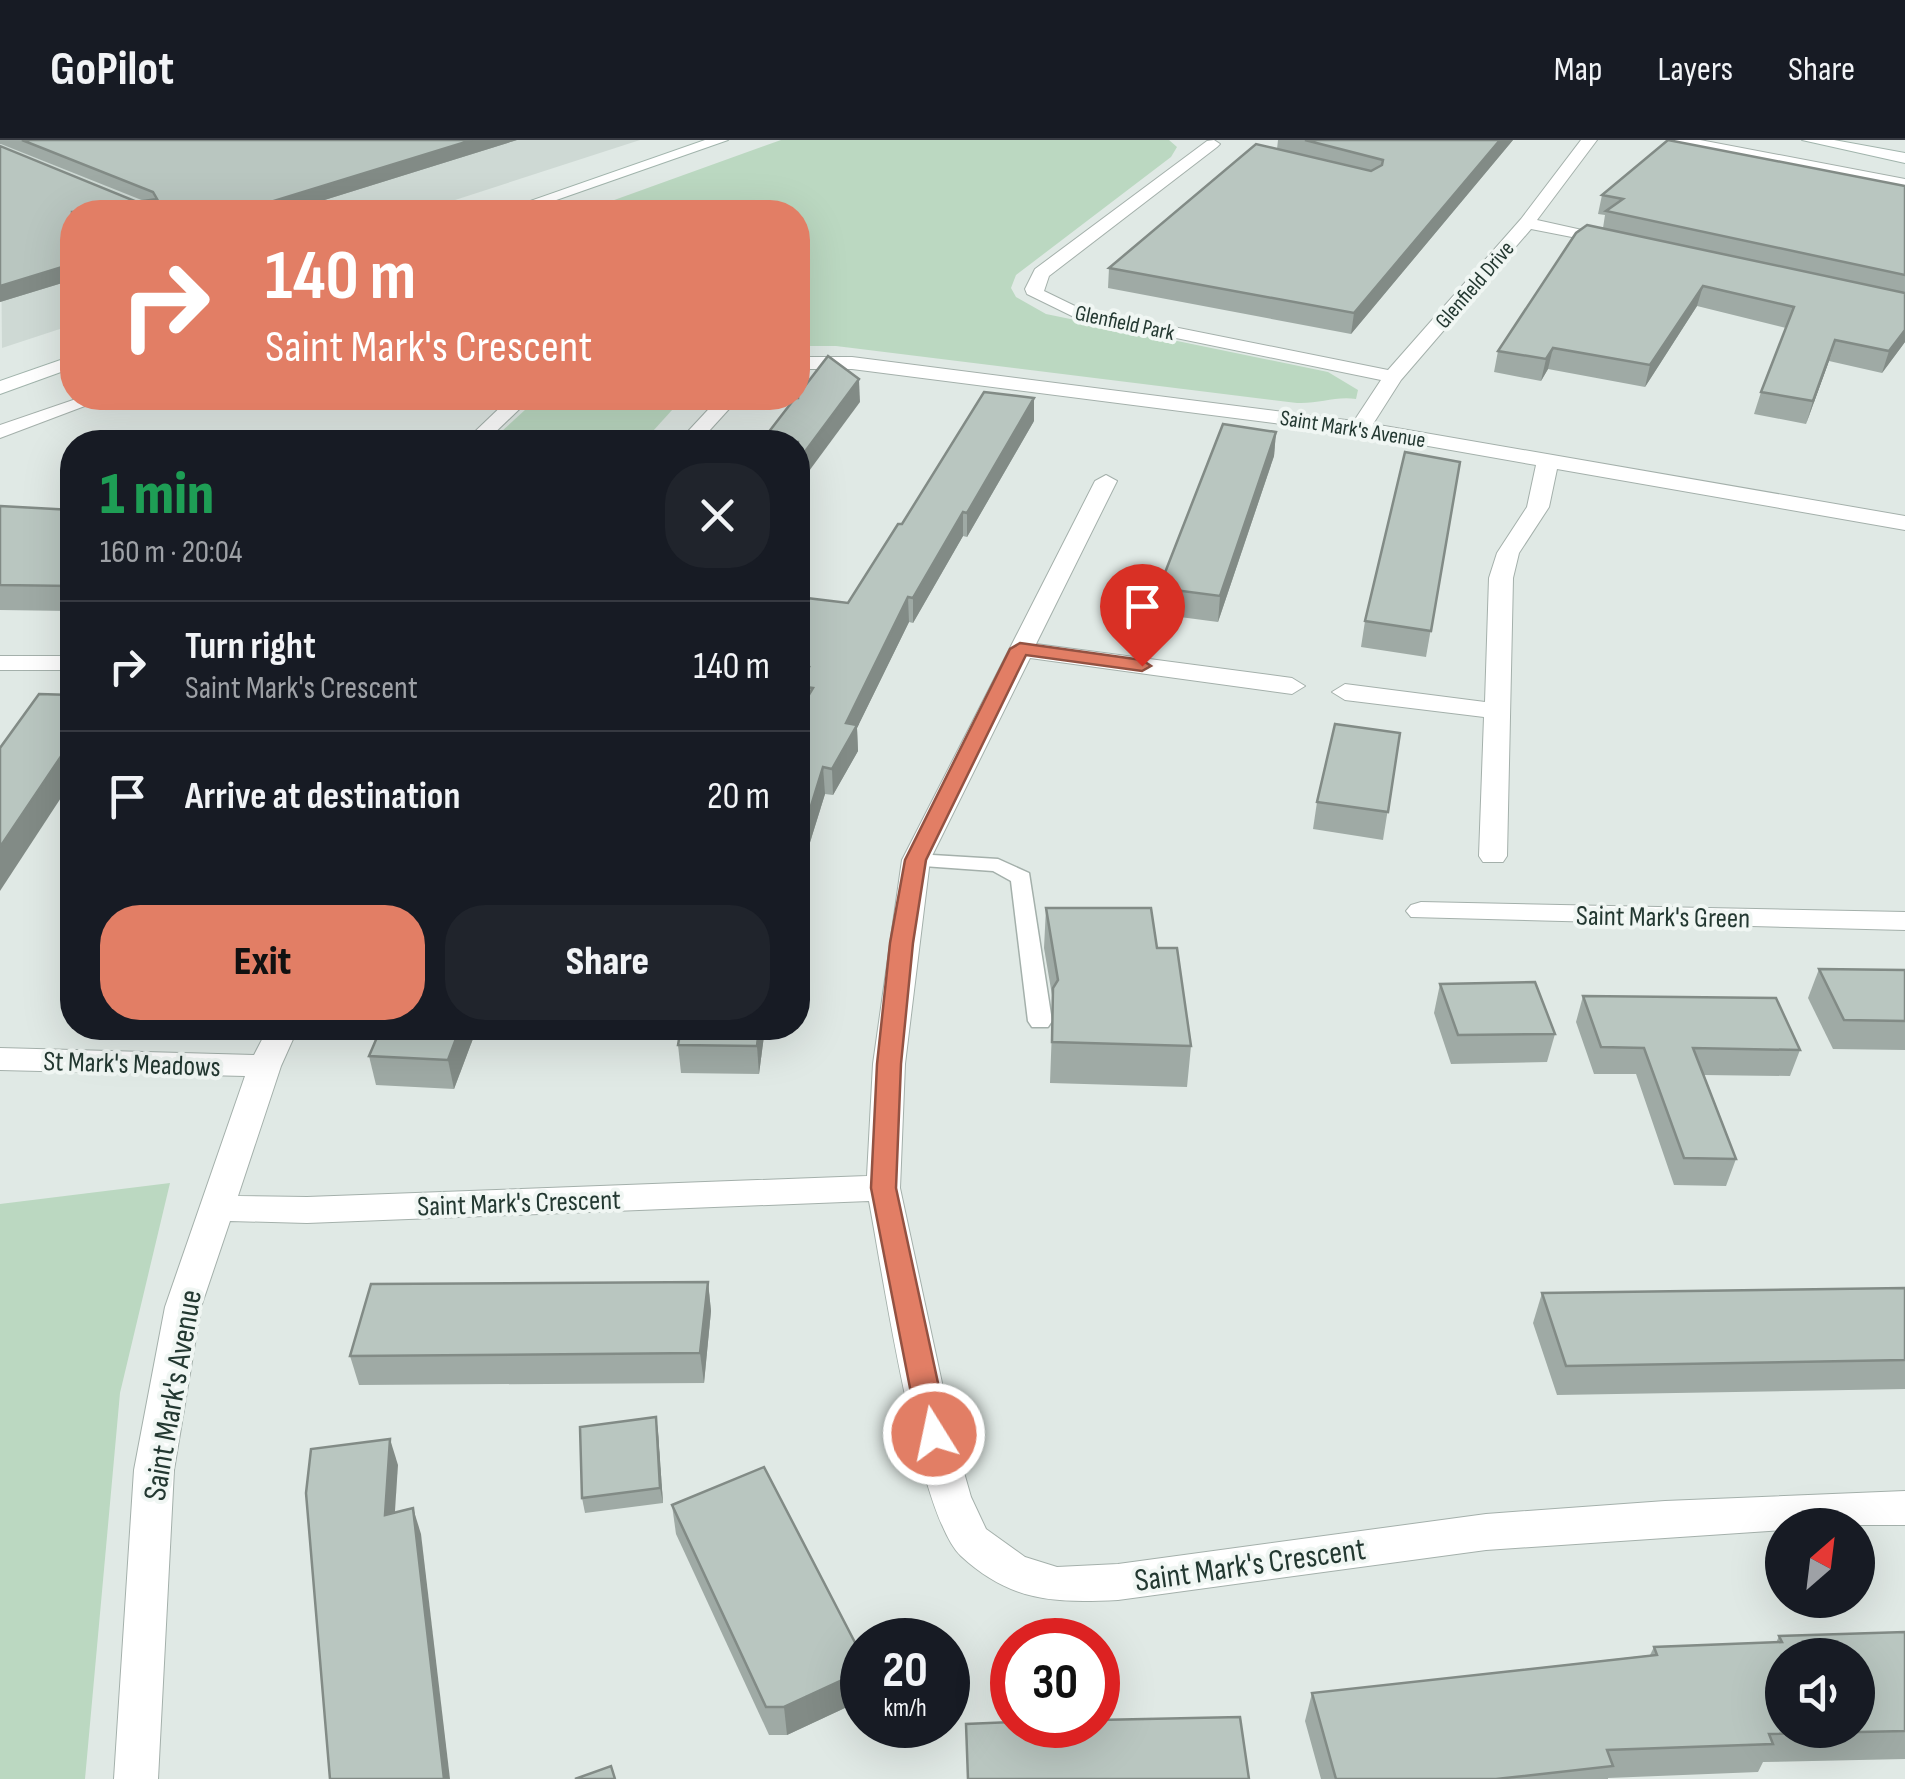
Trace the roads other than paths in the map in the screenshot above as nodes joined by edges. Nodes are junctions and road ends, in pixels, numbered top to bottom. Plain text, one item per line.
1 (720, 140) edge
2 (1589, 140) edge
3 (1676, 140) edge
4 (1810, 140) edge
5 (1214, 144) edge
6 (1905, 158) edge
7 (1905, 184) edge
8 (542, 200) edge
9 (1527, 224) junction
10 (1634, 246) edge
11 (810, 363) edge
12 (60, 366) edge
13 (1393, 377) junction
14 (0, 388) edge
15 (62, 410) edge
16 (507, 410) edge
17 (718, 410) edge
18 (1360, 428) junction
19 (487, 430) edge
20 (699, 430) edge
21 (0, 432) edge
22 (1548, 459) junction
23 (1106, 481) dead end
24 (1905, 523) edge
25 (1020, 649) junction
26 (0, 663) edge
27 (60, 663) edge
28 (1292, 686) dead end
29 (1345, 692) dead end
30 (1497, 712) junction
31 (1493, 856) dead end
32 (916, 860) junction
33 (1421, 911) dead end
34 (1905, 921) edge
35 (1040, 1022) dead end
36 (277, 1040) edge
37 (0, 1059) edge
38 (265, 1066) junction
39 (884, 1188) junction
40 (214, 1208) junction
41 (1905, 1508) edge
42 (136, 1779) edge

1 - 8 street
2 - 9 street, Glenfield Drive
3 - 7 street
4 - 6 street
5 - 13 street, Glenfield Park
9 - 10 street
9 - 13 street, Glenfield Drive
11 - 18 street, Saint Mark's Avenue
12 - 14 street
13 - 18 street, Glenfield Drive
15 - 21 street
16 - 19 street
17 - 20 street
18 - 22 street, Saint Mark's Avenue
22 - 24 street, Saint Mark's Avenue
22 - 30 street
23 - 25 street, Saint Mark's Crescent
25 - 28 street
25 - 32 street, Saint Mark's Crescent
26 - 27 street
29 - 30 street
30 - 31 street
32 - 35 lane
32 - 39 street, Saint Mark's Crescent
33 - 34 street, Saint Mark's Green
36 - 38 street, Saint Mark's Avenue
37 - 38 street, St Mark's Meadows
38 - 40 street, Saint Mark's Avenue
39 - 40 street, Saint Mark's Crescent
39 - 41 street, Saint Mark's Crescent
40 - 42 street, Saint Mark's Avenue

